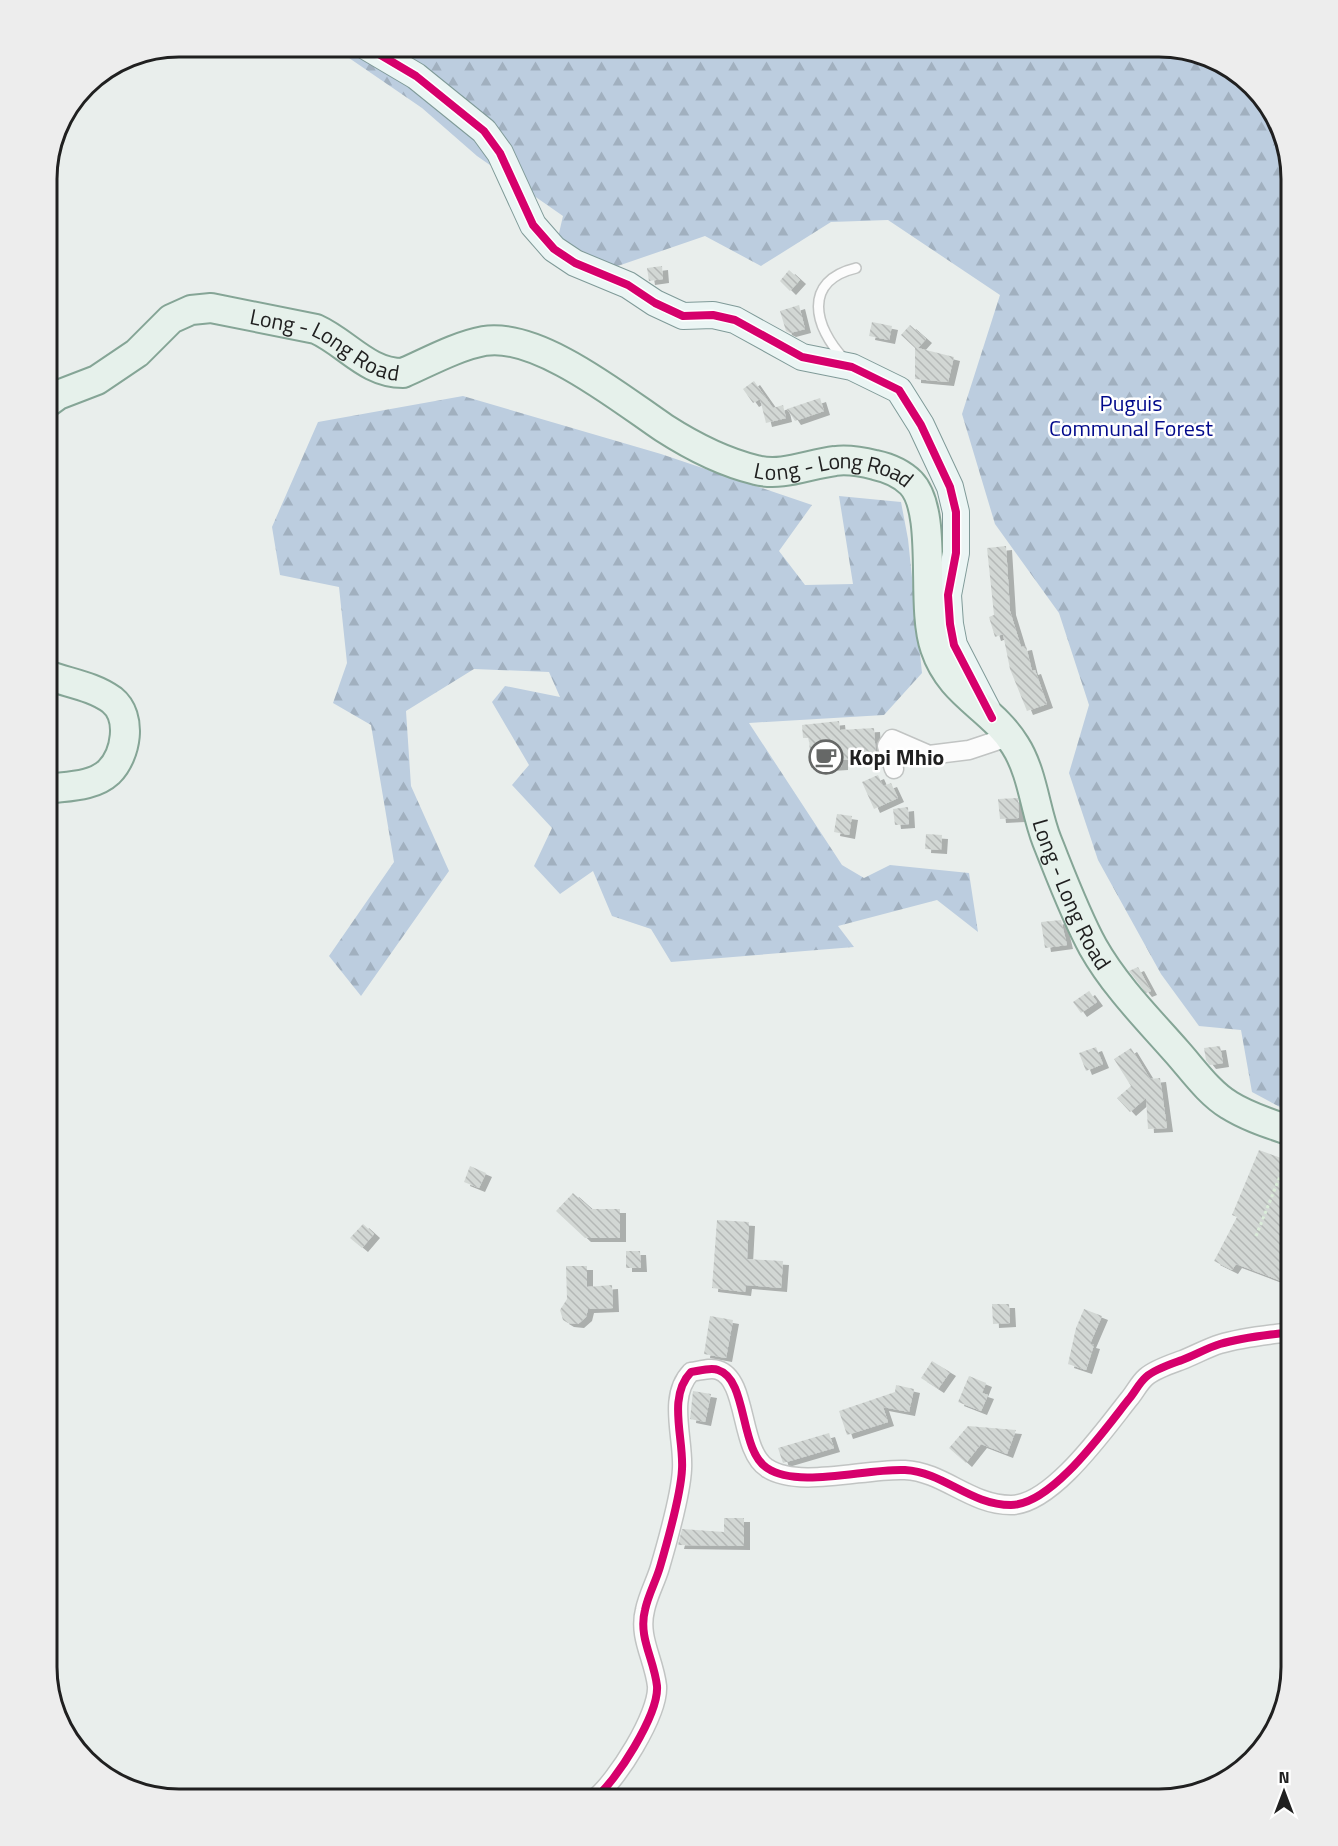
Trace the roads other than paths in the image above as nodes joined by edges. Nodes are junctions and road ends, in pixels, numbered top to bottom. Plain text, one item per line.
1 (385, 57) edge
2 (856, 268) dead end
3 (852, 368) junction
4 (57, 396) edge
5 (57, 678) edge
6 (1000, 727) junction
7 (894, 769) dead end
8 (57, 788) edge
9 (1281, 1127) edge
10 (1281, 1334) edge
11 (607, 1789) edge

1 - 3 street
2 - 3 lane
3 - 6 street
4 - 6 main road, Long - Long Road
5 - 8 main road
6 - 7 street
6 - 9 main road, Long - Long Road
10 - 11 street

